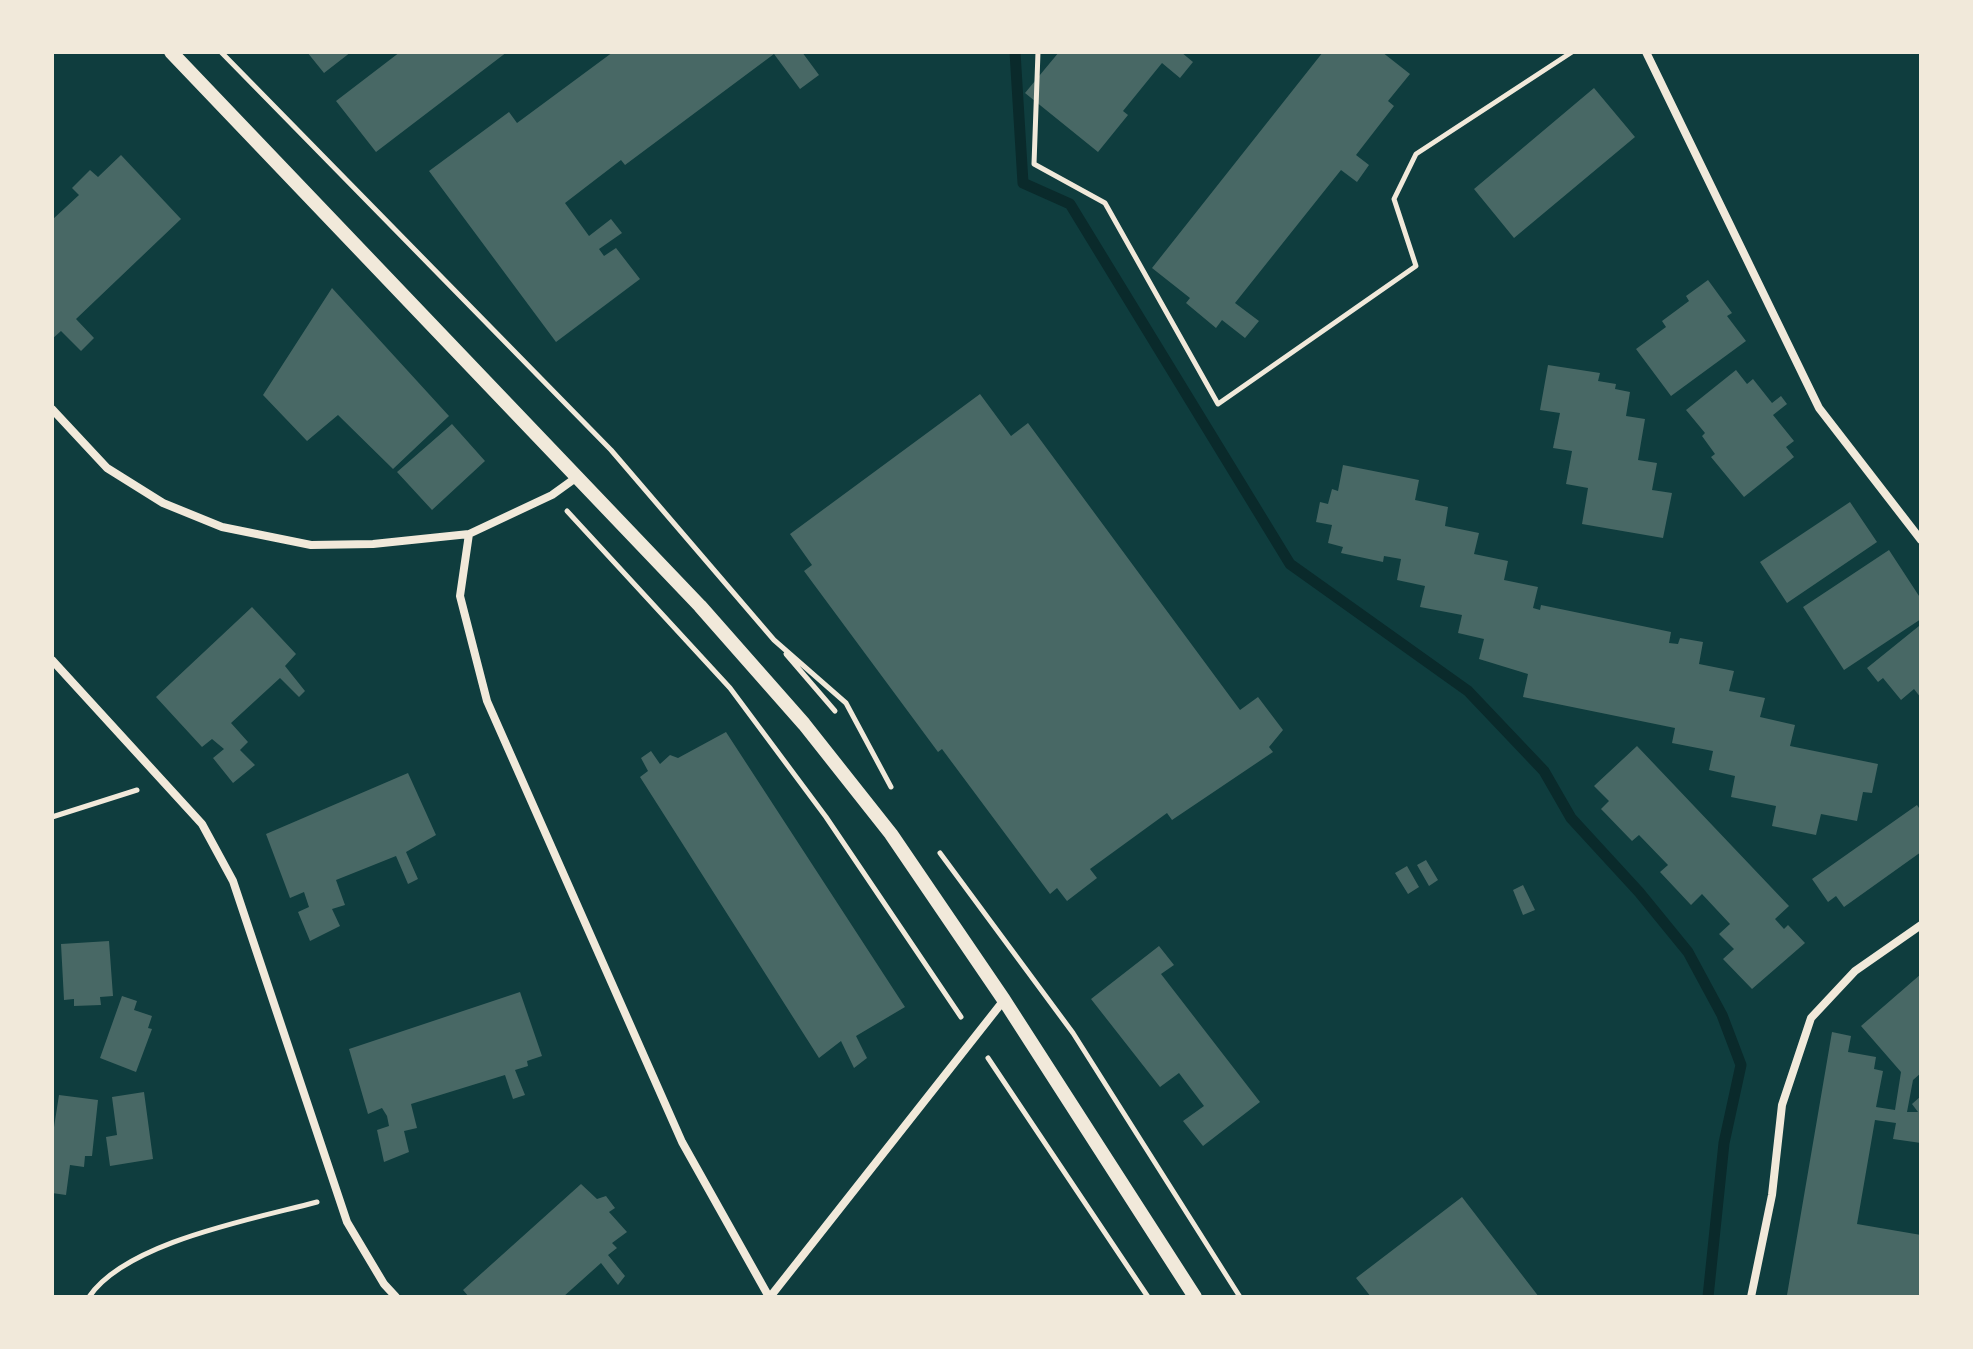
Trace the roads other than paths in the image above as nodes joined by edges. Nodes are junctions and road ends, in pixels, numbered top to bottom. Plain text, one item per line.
1 (171, 52) edge
2 (1646, 52) edge
3 (52, 409) edge
4 (577, 477) junction
5 (469, 534) junction
6 (1921, 540) edge
7 (52, 660) edge
8 (1921, 925) edge
9 (1004, 1000) junction
10 (396, 1297) edge
11 (769, 1297) edge
12 (1195, 1297) edge
13 (1751, 1297) edge

1 - 4 street
2 - 6 street
3 - 5 street
4 - 5 street
4 - 9 street
5 - 11 street
7 - 10 street
8 - 13 street
9 - 11 street
9 - 12 street

